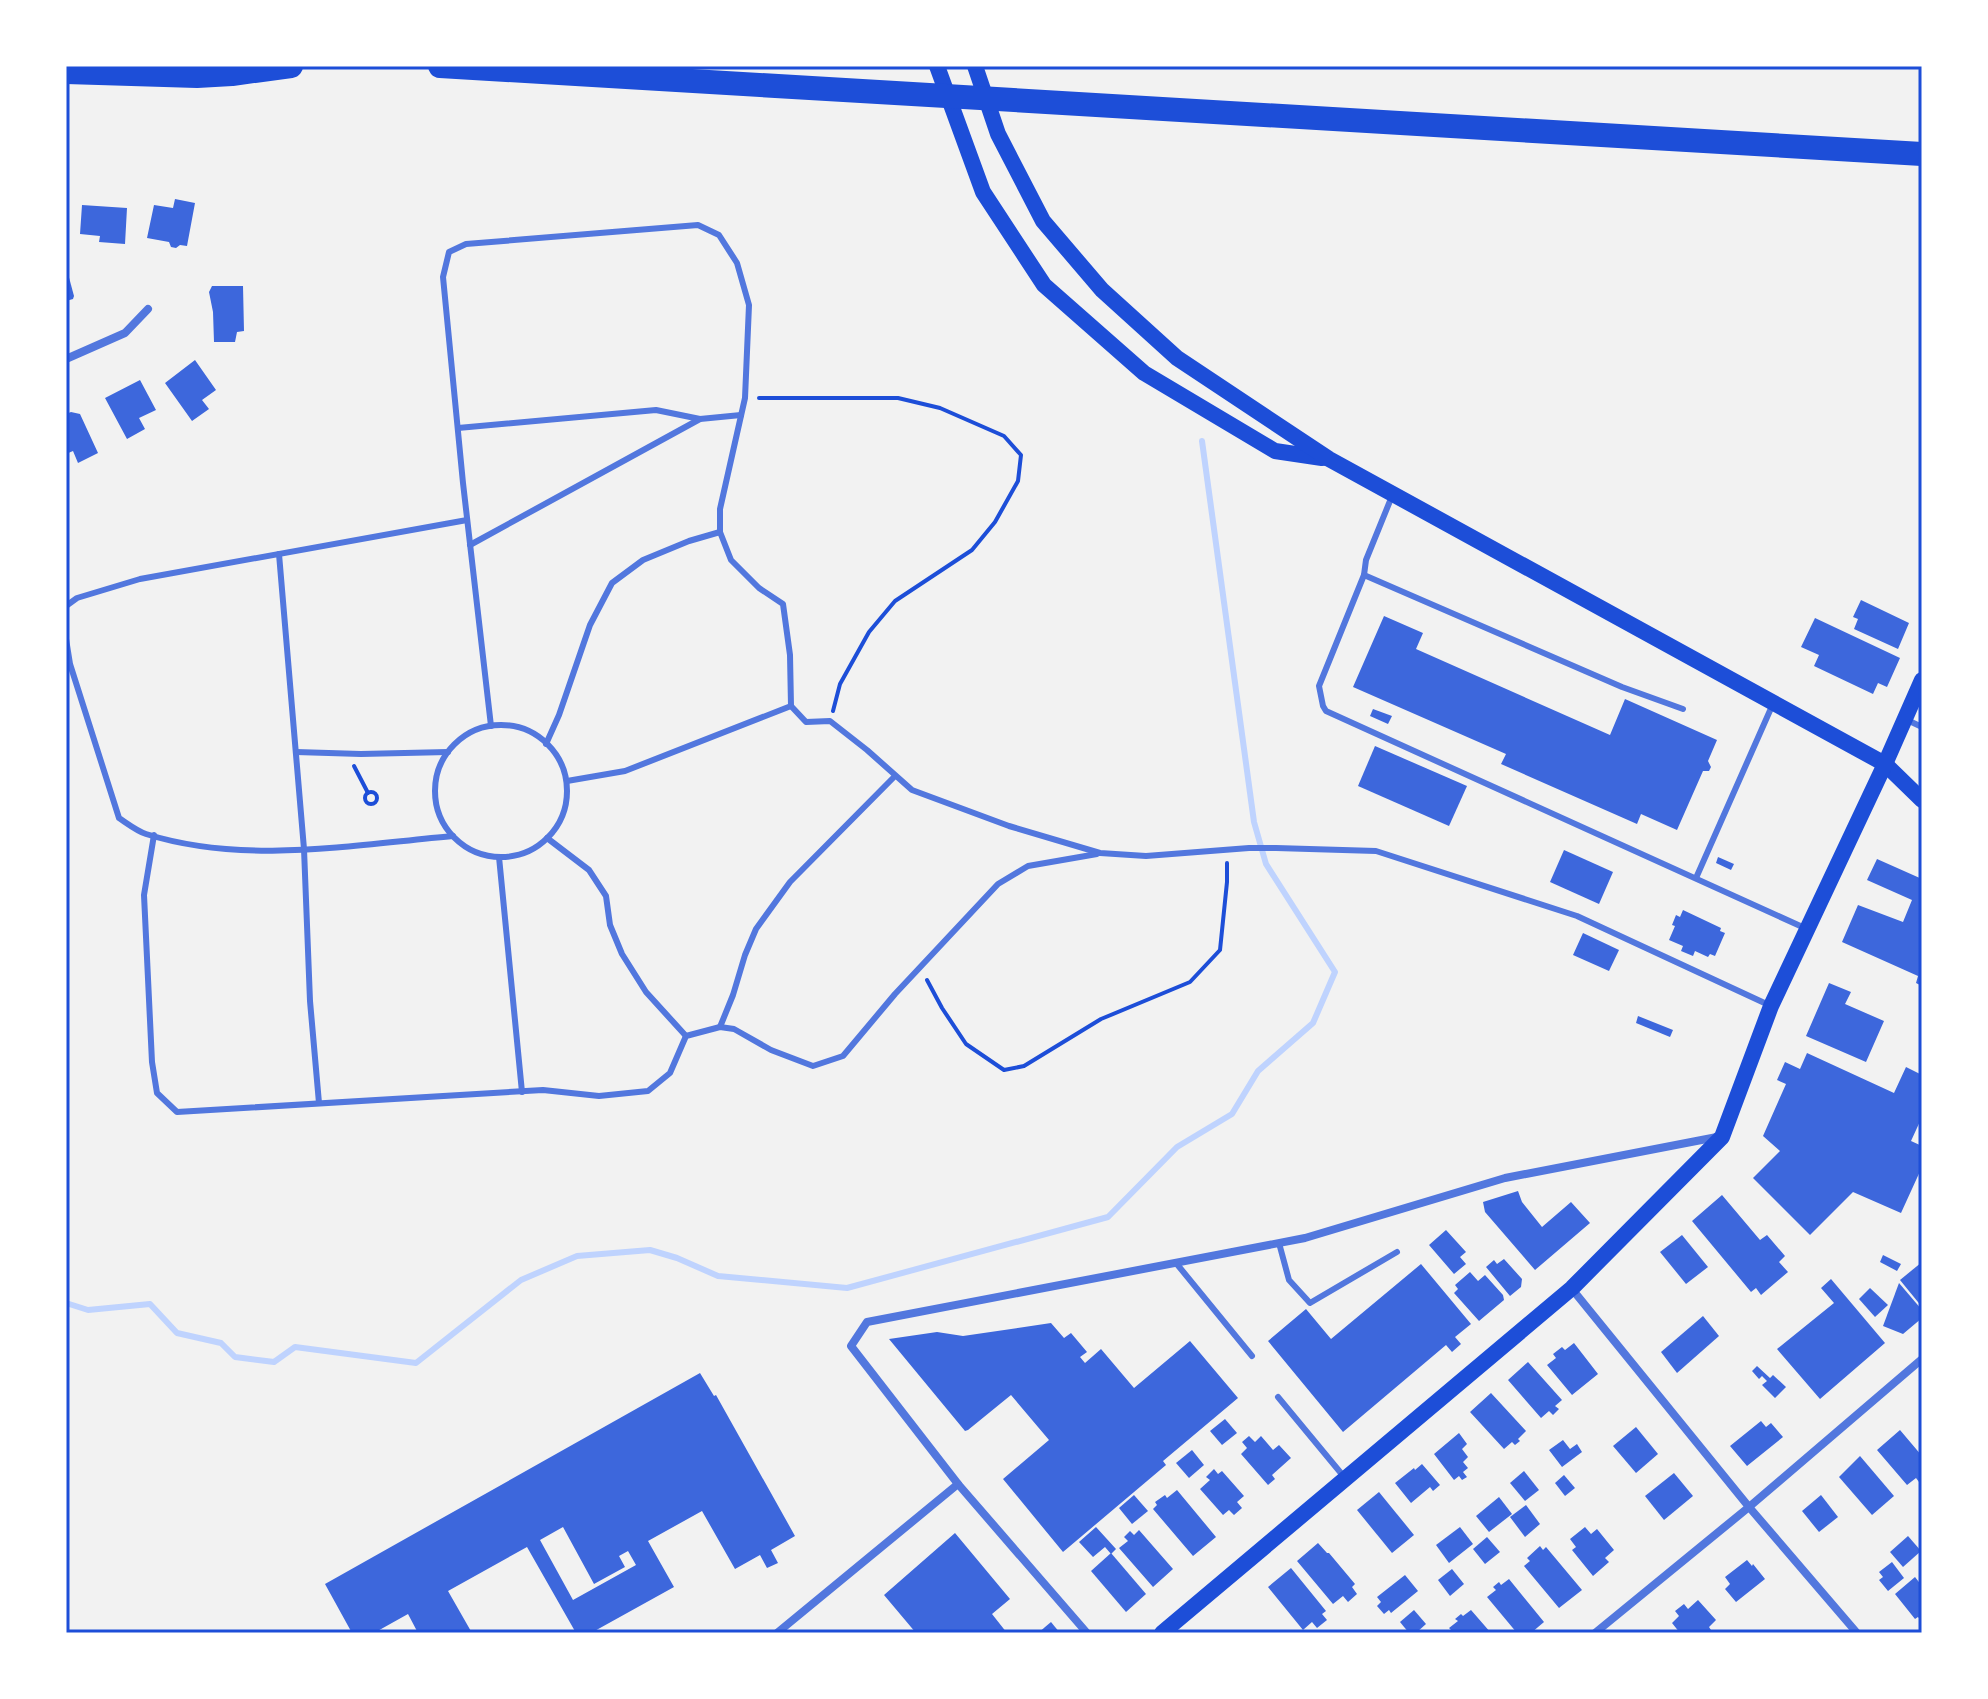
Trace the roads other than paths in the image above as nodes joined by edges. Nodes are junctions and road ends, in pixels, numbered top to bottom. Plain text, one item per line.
1 (291, 66) edge
2 (440, 66) edge
3 (937, 66) edge
4 (975, 66) edge
5 (66, 72) edge
6 (1922, 154) edge
7 (148, 309) dead end
8 (66, 359) edge
9 (741, 415) junction
10 (700, 419) junction
11 (458, 428) junction
12 (1329, 459) junction
13 (1393, 495) junction
14 (467, 520) junction
15 (720, 532) junction
16 (470, 545) junction
17 (279, 554) junction
18 (1364, 575) junction
19 (66, 606) edge
20 (66, 639) edge
21 (1922, 680) edge
22 (1773, 703) junction
23 (791, 706) junction
24 (1683, 709) dead end
25 (1905, 719) junction
26 (491, 726) junction
27 (1922, 727) edge
28 (546, 744) junction
29 (296, 752) junction
30 (448, 752) junction
31 (1885, 764) junction
32 (895, 776) junction
33 (567, 781) junction
34 (1922, 800) edge
35 (154, 835) junction
36 (453, 836) junction
37 (547, 838) junction
38 (304, 849) junction
39 (1100, 853) junction
40 (499, 857) junction
41 (1696, 878) junction
42 (1807, 929) junction
43 (1771, 1006) junction
44 (720, 1027) junction
45 (686, 1036) junction
46 (522, 1092) junction
47 (319, 1103) junction
48 (1722, 1137) junction
49 (1279, 1243) junction
50 (1397, 1252) dead end
51 (1176, 1263) junction
52 (1572, 1288) junction
53 (1252, 1356) dead end
54 (1922, 1359) edge
55 (1278, 1397) dead end
56 (1345, 1478) junction
57 (958, 1484) junction
58 (1749, 1507) junction
59 (777, 1633) edge
60 (1087, 1633) edge
61 (1162, 1633) edge
62 (1595, 1633) edge
63 (1857, 1633) edge

1 - 5 highway
2 - 6 highway
3 - 12 main road
4 - 12 main road
7 - 8 street
9 - 10 lane
9 - 11 lane
9 - 15 lane
10 - 11 lane
10 - 16 lane
11 - 14 lane
12 - 13 main road
13 - 18 lane
13 - 22 main road
14 - 16 lane
14 - 17 lane
15 - 23 lane
15 - 28 lane
16 - 26 lane
17 - 19 lane
17 - 29 lane
18 - 24 lane
18 - 41 lane
20 - 35 lane
21 - 25 main road
22 - 31 main road
22 - 41 lane
23 - 32 lane
23 - 33 lane
25 - 27 lane
25 - 31 main road
26 - 28 lane
26 - 30 lane
28 - 33 lane
29 - 30 lane
29 - 38 lane
30 - 36 lane
31 - 34 main road
31 - 42 main road
32 - 39 lane
32 - 44 lane
33 - 37 lane
35 - 38 lane
35 - 47 lane
36 - 38 lane
36 - 40 lane
37 - 40 lane
37 - 45 lane
38 - 47 lane
39 - 43 lane
39 - 44 lane
40 - 46 lane
41 - 42 lane
42 - 43 main road
43 - 48 main road
44 - 45 lane
45 - 46 lane
46 - 47 lane
48 - 49 street
48 - 52 main road
49 - 50 lane
49 - 51 street
51 - 53 lane
51 - 57 street
52 - 56 main road
52 - 58 street
54 - 58 street
55 - 56 lane
56 - 61 main road
57 - 59 street
57 - 60 street
58 - 62 street
58 - 63 street

